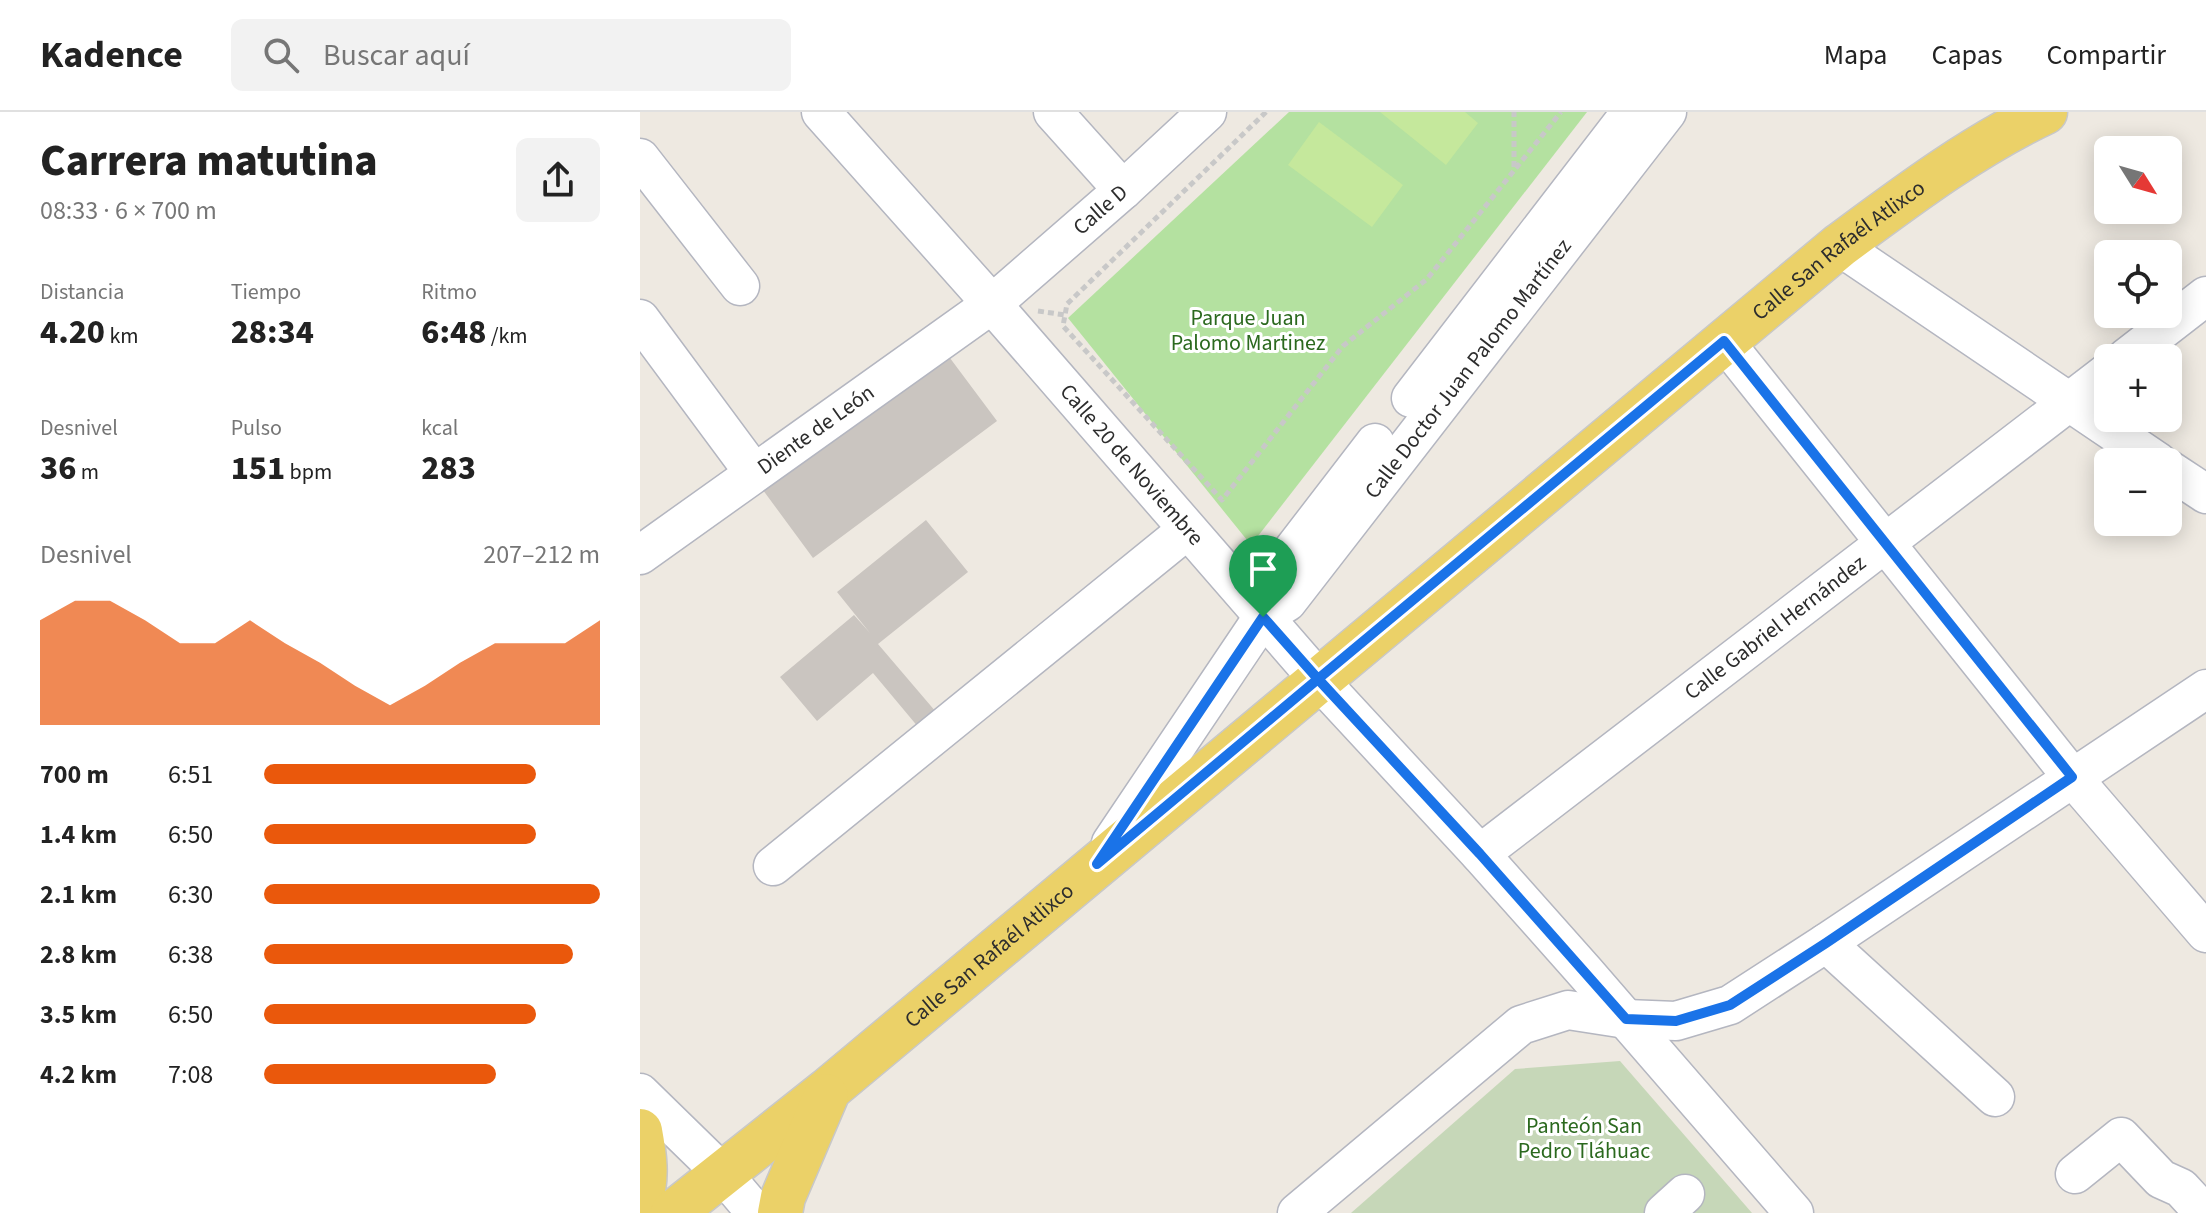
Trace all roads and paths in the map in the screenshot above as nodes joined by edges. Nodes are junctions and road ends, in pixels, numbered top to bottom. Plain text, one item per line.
1 (821, 112) edge
2 (1053, 112) edge
3 (1207, 112) edge
4 (1266, 112) edge
5 (1514, 112) edge
6 (1561, 112) edge
7 (1631, 112) edge
8 (1667, 112) edge
9 (2045, 112) edge
10 (640, 158) edge
11 (1514, 169) junction
12 (1123, 190) junction
13 (1839, 246) junction
14 (740, 286) dead end
15 (2206, 296) edge
16 (992, 304) junction
17 (640, 319) edge
18 (1724, 341) junction
19 (2144, 344) edge
20 (2094, 383) edge
21 (2070, 402) junction
22 (2137, 448) edge
23 (754, 473) junction
24 (2182, 478) edge
25 (2206, 494) edge
26 (1187, 530) junction
27 (1884, 545) junction
28 (640, 555) edge
29 (1263, 617) junction
30 (1318, 679) junction
31 (2206, 689) edge
32 (2072, 777) junction
33 (1480, 854) junction
34 (1097, 864) junction
35 (773, 866) dead end
36 (2206, 933) edge
37 (1826, 943) junction
38 (1626, 1019) junction
39 (828, 1090) junction
40 (640, 1093) edge
41 (1995, 1097) dead end
42 (640, 1131) edge
43 (723, 1174) junction
44 (2075, 1174) dead end
45 (640, 1200) edge
46 (673, 1213) edge
47 (756, 1213) edge
48 (780, 1213) edge
49 (1297, 1213) edge
50 (1794, 1213) edge
51 (2204, 1213) edge

1 - 16 street, Calle 20 de Noviembre
2 - 12 street
3 - 12 street, Calle D
4 - 11 path
5 - 11 path
6 - 11 path
7 - 29 street, Calle Doctor Juan Palomo Martínez
8 - 29 street, Calle Doctor Juan Palomo Martínez
9 - 13 main road, Calle San Rafaél Atlixco
10 - 14 street
12 - 16 street, Calle D
13 - 18 main road, Calle San Rafaél Atlixco
13 - 21 street
15 - 19 street
16 - 23 street, Diente de León
16 - 26 street, Calle 20 de Noviembre
17 - 23 street
18 - 27 street
18 - 30 main road, Calle San Rafaél Atlixco
20 - 21 street, Calle Gabriel Hernández
21 - 22 street
21 - 27 street, Calle Gabriel Hernández
23 - 28 street, Diente de León
24 - 25 street
26 - 29 street, Calle 20 de Noviembre
26 - 35 street
27 - 32 street
27 - 33 street, Calle Gabriel Hernández
29 - 30 street, Calle 20 de Noviembre
29 - 34 street, Calle Doctor Juan Palomo Martínez
30 - 33 street, Calle 20 de Noviembre
30 - 34 main road, Calle San Rafaél Atlixco
31 - 32 street
32 - 36 street
32 - 37 street
33 - 38 street, Calle 20 de Noviembre
34 - 39 main road, Calle San Rafaél Atlixco
37 - 38 street
37 - 41 street
38 - 49 street
38 - 50 street, Calle 20 de Noviembre
39 - 43 main road, Calle San Rafaél Atlixco
39 - 48 main road
40 - 43 street
42 - 45 main road
43 - 46 main road, Calle San Rafaél Atlixco
43 - 47 street
44 - 51 street

